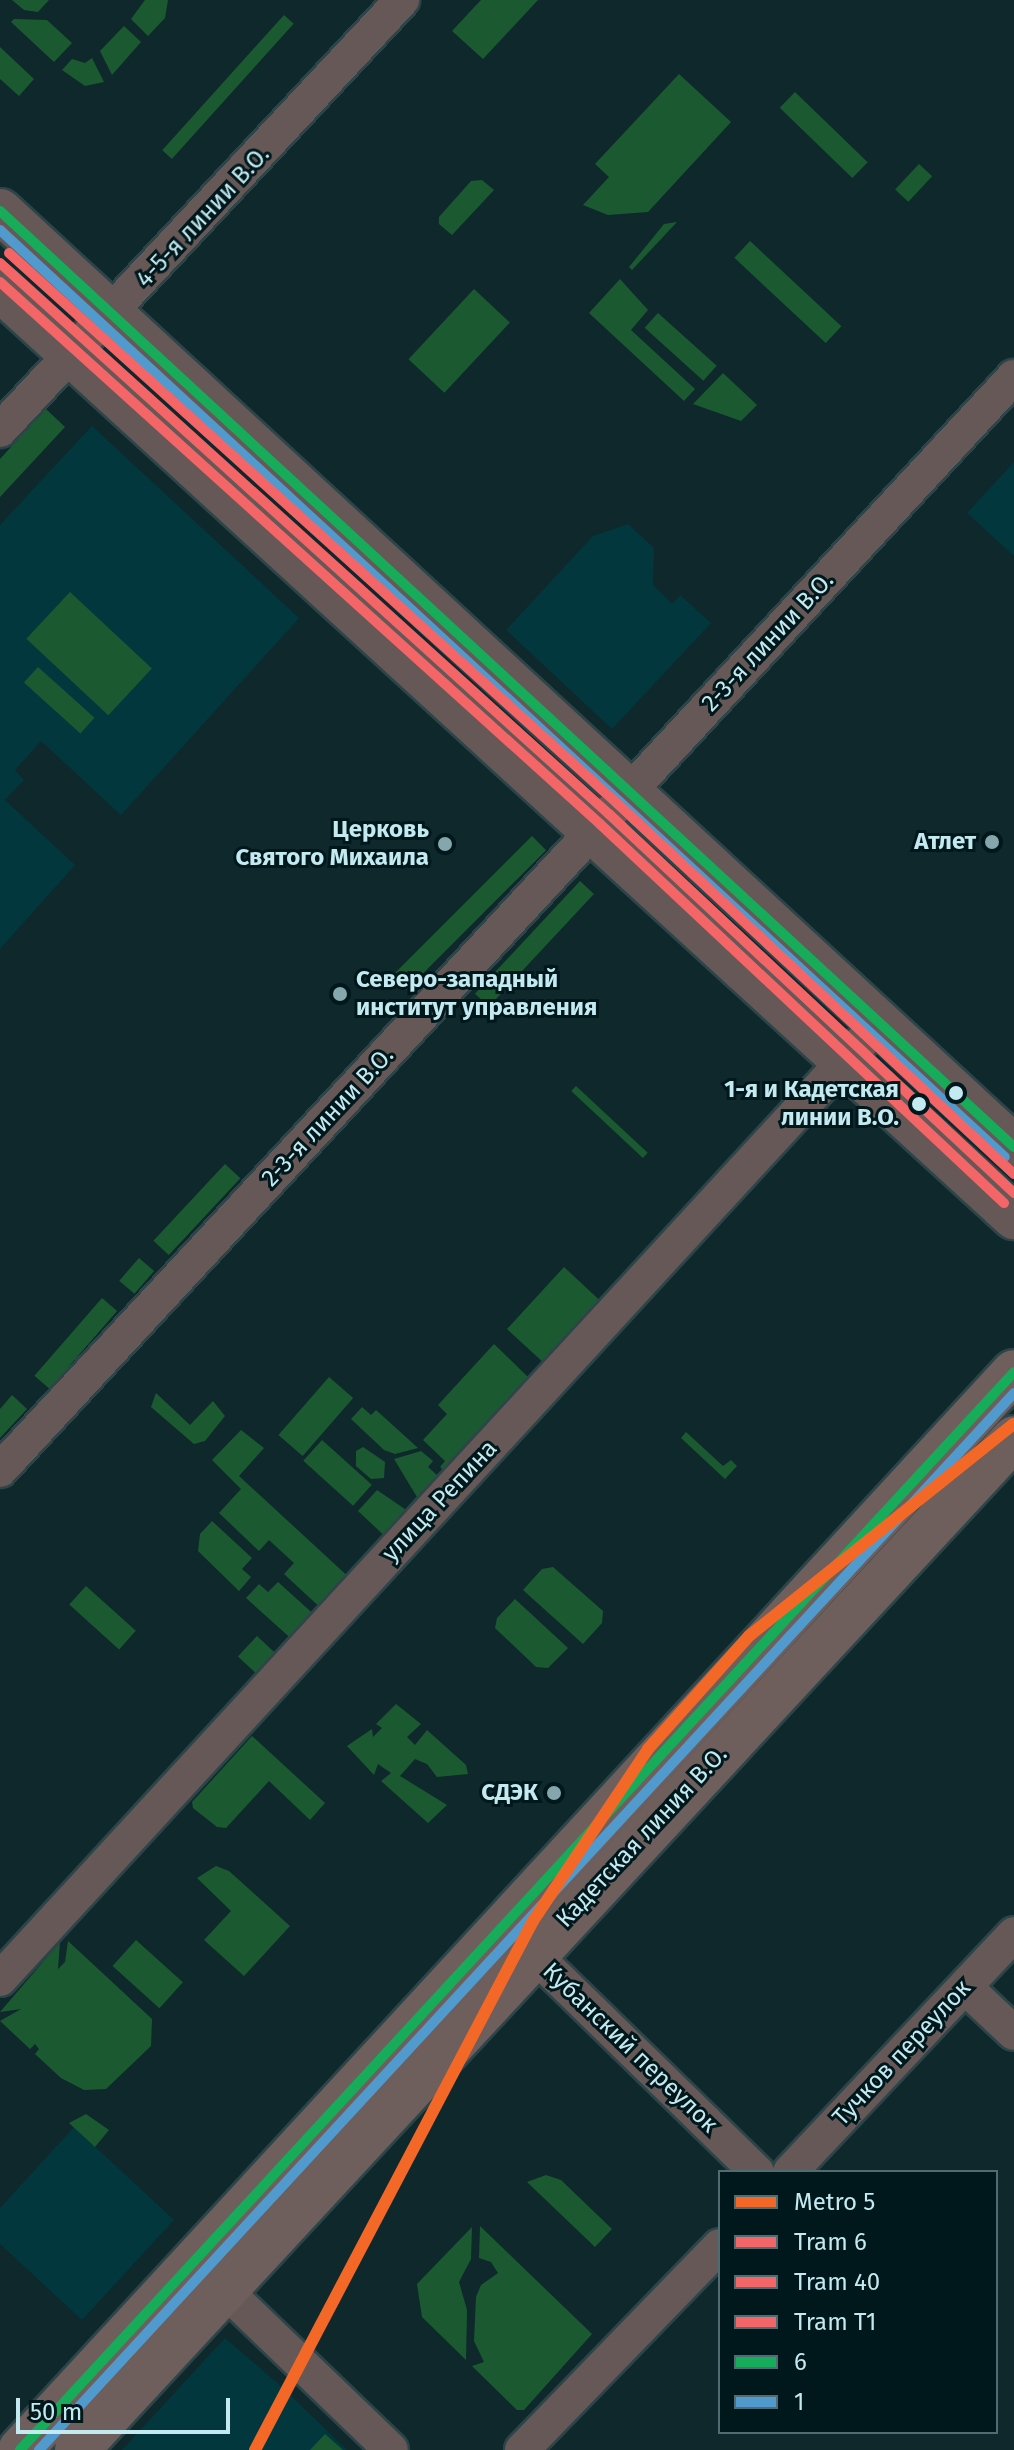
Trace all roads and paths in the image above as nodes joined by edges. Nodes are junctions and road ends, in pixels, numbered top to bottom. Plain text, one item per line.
1 (402, 0) edge
2 (0, 211) edge
3 (0, 289) edge
4 (111, 314) junction
5 (71, 355) junction
6 (1014, 377) edge
7 (0, 430) edge
8 (628, 793) junction
9 (593, 831) junction
10 (879, 1023) junction
11 (844, 1061) junction
12 (1014, 1147) edge
13 (1014, 1217) edge
14 (1014, 1372) edge
15 (1014, 1438) edge
16 (0, 1470) edge
17 (1014, 1934) edge
18 (518, 1940) junction
19 (0, 1979) edge
20 (965, 1987) junction
21 (1014, 2033) edge
22 (755, 2170) edge
23 (792, 2170) edge
24 (718, 2248) edge
25 (194, 2261) junction
26 (225, 2291) junction
27 (20, 2450) edge
28 (77, 2450) edge
29 (391, 2450) edge
30 (522, 2450) edge

1 - 4 street, 4-5-я линии В.О.
2 - 4 main road
3 - 5 main road
4 - 5 street, 4-5-я линии В.О.
4 - 8 main road
5 - 7 street, 4-5-я линии В.О.
5 - 9 main road
6 - 8 street, 2-3-я линии В.О.
8 - 9 street, 2-3-я линии В.О.
8 - 10 main road
9 - 11 main road
9 - 16 street, 2-3-я линии В.О.
10 - 11 street, улица Репина
10 - 12 main road
11 - 13 main road
11 - 19 street, улица Репина
14 - 18 main road
15 - 18 main road, Кадетская линия В.О.
17 - 20 street, Тучков переулок
18 - 22 street, Кубанский переулок
18 - 25 main road
18 - 26 main road, Кадетская линия В.О.
20 - 21 street
20 - 23 street, Тучков переулок
24 - 30 street
25 - 26 street
25 - 27 main road
26 - 28 main road, Кадетская линия В.О.
26 - 29 street

